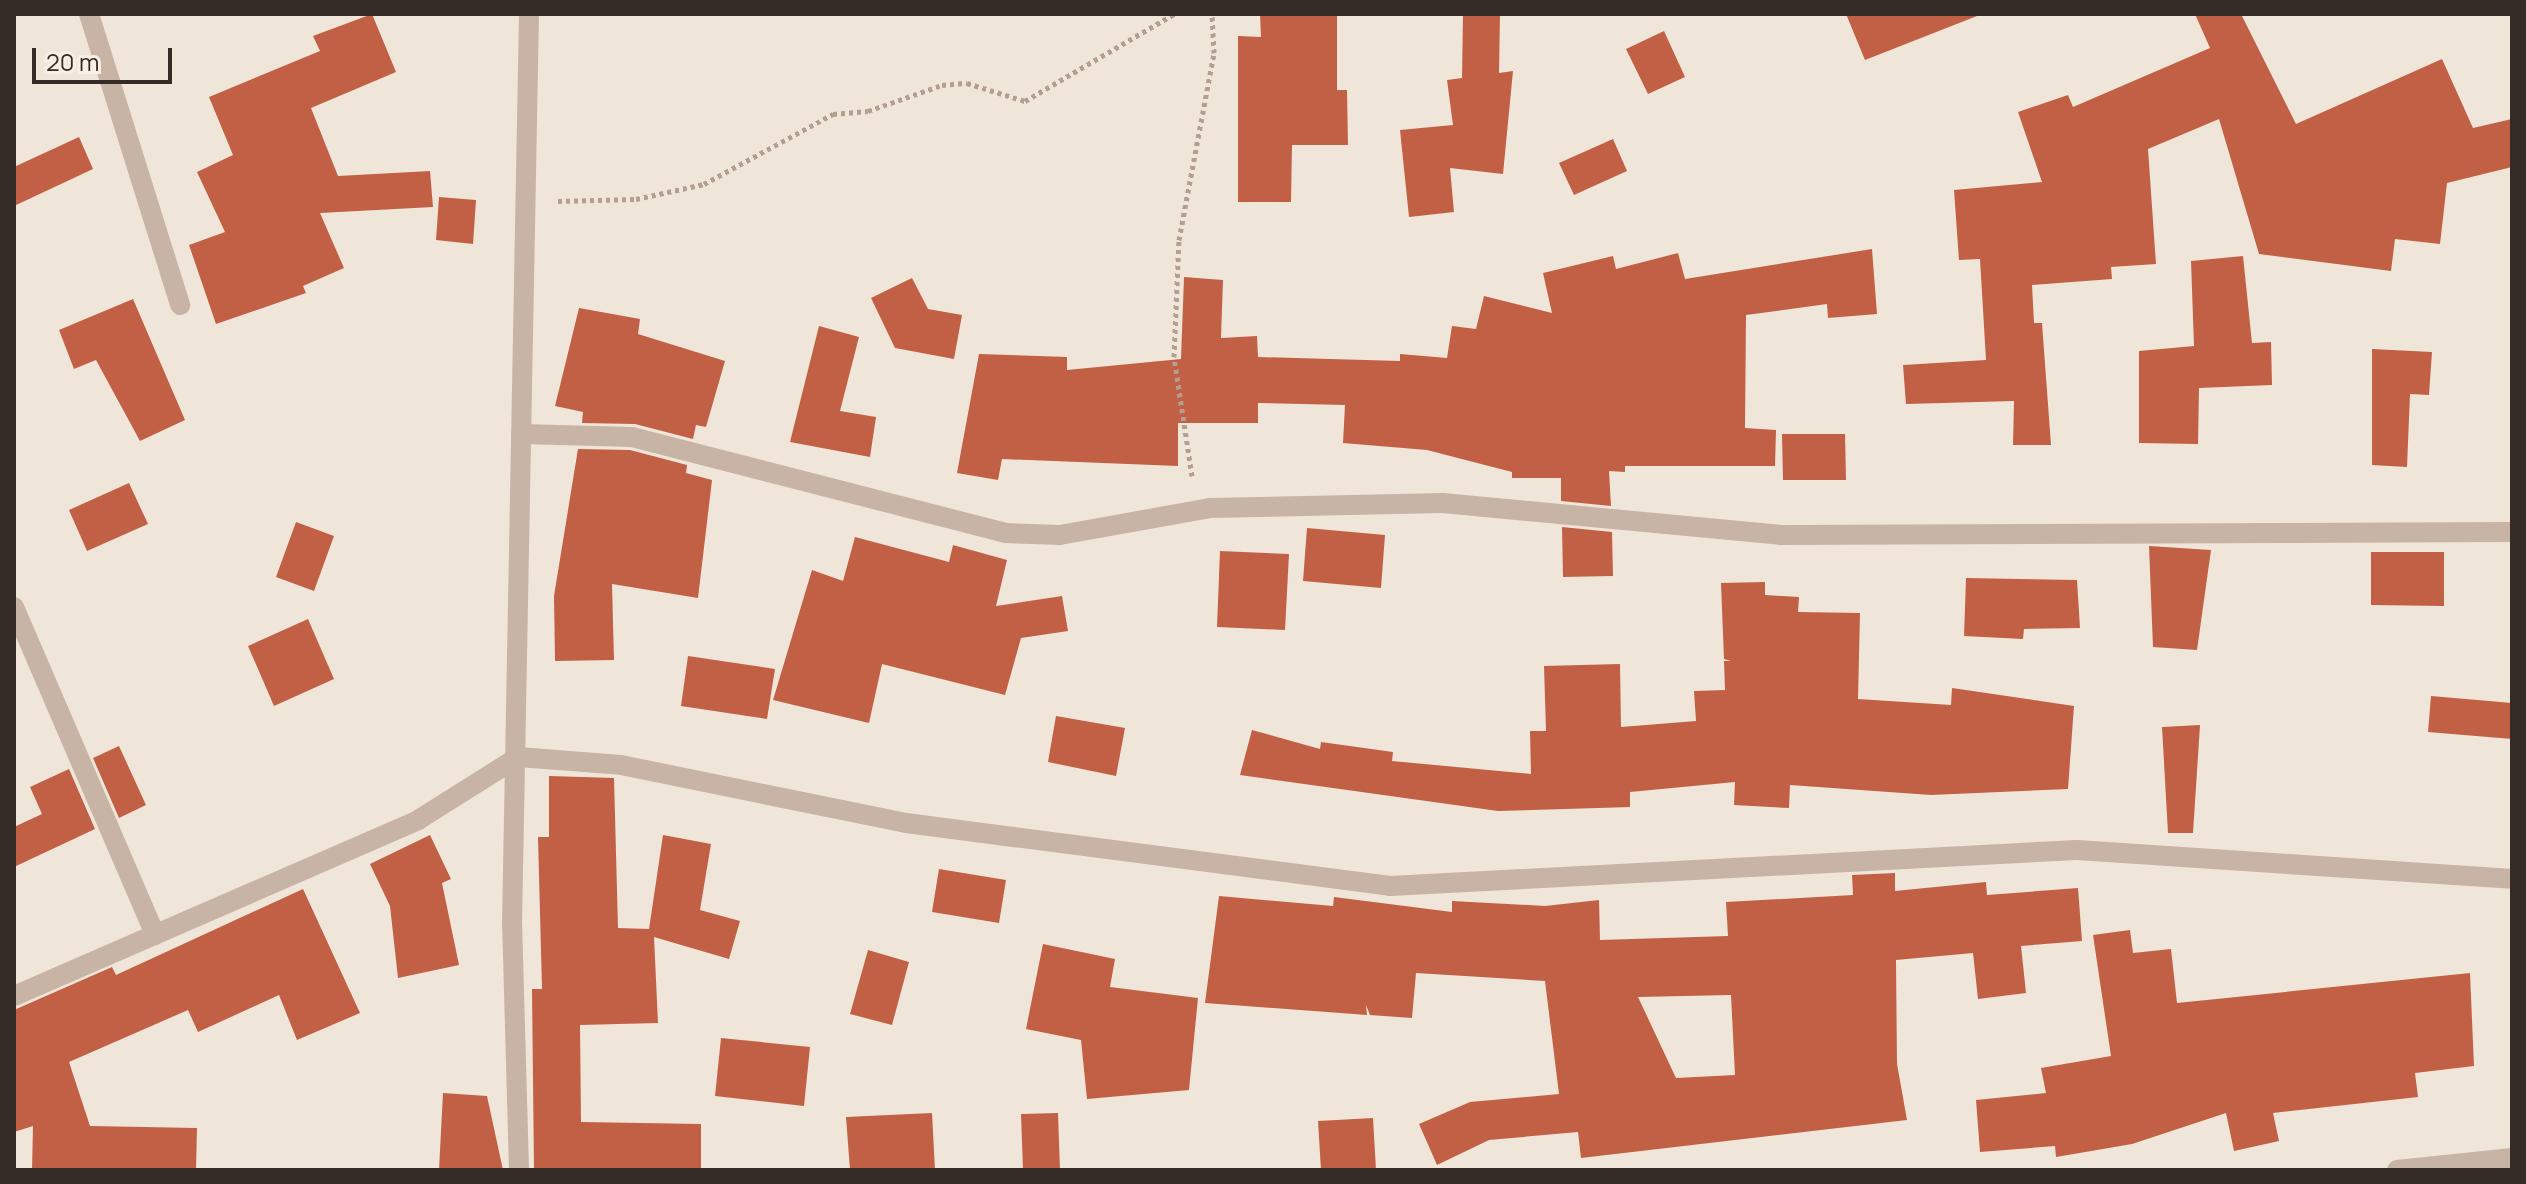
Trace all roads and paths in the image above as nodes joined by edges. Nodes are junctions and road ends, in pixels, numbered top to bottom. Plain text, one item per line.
1 (89, 14) edge
2 (529, 14) edge
3 (1174, 14) edge
4 (1212, 14) edge
5 (525, 202) junction
6 (180, 305) dead end
7 (521, 434) junction
8 (1210, 508) junction
9 (2512, 532) edge
10 (14, 607) edge
11 (518, 757) junction
12 (2512, 879) edge
13 (155, 935) junction
14 (14, 996) edge
15 (2512, 1158) edge
16 (519, 1170) edge
17 (2397, 1170) edge

1 - 6 street
2 - 5 street
3 - 5 path
4 - 8 path
5 - 7 street
7 - 8 street
7 - 11 street
8 - 9 street
10 - 13 street
11 - 12 street
11 - 13 street
11 - 16 street
13 - 14 street
15 - 17 street

